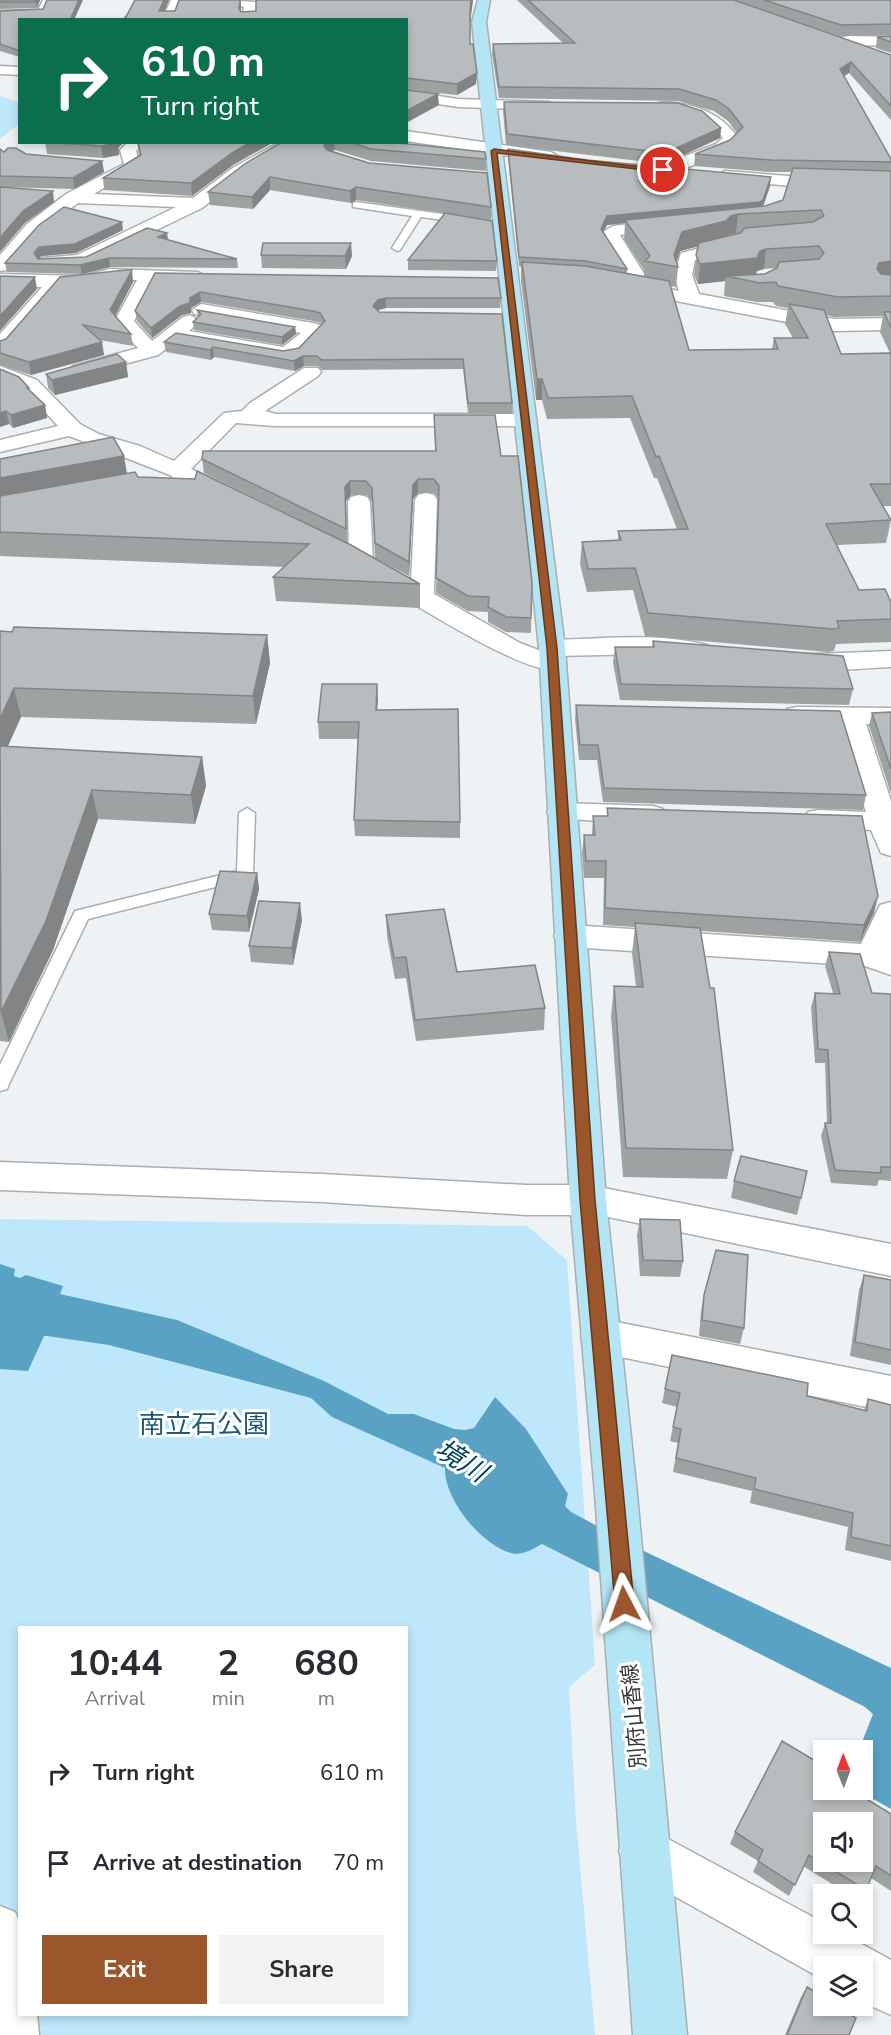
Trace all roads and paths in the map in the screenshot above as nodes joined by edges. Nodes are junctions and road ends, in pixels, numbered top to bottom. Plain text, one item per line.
1 (46, 0) edge
2 (177, 0) edge
3 (227, 0) edge
4 (484, 0) edge
5 (0, 13) edge
6 (169, 18) edge
7 (248, 18) edge
8 (891, 41) edge
9 (880, 56) edge
10 (0, 69) edge
11 (18, 71) edge
12 (408, 95) edge
13 (489, 105) junction
14 (568, 106) edge
15 (650, 106) edge
16 (408, 136) edge
17 (136, 144) edge
18 (289, 144) edge
19 (494, 151) junction
20 (573, 160) edge
21 (132, 164) junction
22 (99, 165) edge
23 (891, 182) edge
24 (52, 196) edge
25 (75, 198) junction
26 (196, 204) junction
27 (356, 205) edge
28 (418, 214) junction
29 (476, 222) edge
30 (690, 223) edge
31 (11, 227) edge
32 (33, 228) junction
33 (757, 238) edge
34 (397, 248) dead end
35 (1, 262) edge
36 (148, 276) junction
37 (637, 277) junction
38 (0, 280) edge
39 (55, 283) junction
40 (731, 288) edge
41 (688, 289) junction
42 (201, 310) junction
43 (891, 324) edge
44 (174, 334) junction
45 (0, 346) edge
46 (151, 351) junction
47 (0, 372) edge
48 (311, 372) dead end
49 (26, 383) junction
50 (0, 389) edge
51 (248, 417) junction
52 (526, 420) junction
53 (72, 429) junction
54 (0, 446) edge
55 (183, 474) junction
56 (158, 482) edge
57 (426, 500) dead end
58 (359, 502) dead end
59 (248, 505) edge
60 (423, 598) junction
61 (723, 653) edge
62 (552, 656) junction
63 (781, 658) edge
64 (891, 659) edge
65 (768, 714) edge
66 (850, 716) junction
67 (891, 716) edge
68 (561, 812) junction
69 (247, 813) dead end
70 (681, 816) edge
71 (789, 819) edge
72 (889, 830) edge
73 (891, 912) edge
74 (570, 936) junction
75 (880, 959) edge
76 (0, 1084) edge
77 (0, 1176) edge
78 (588, 1200) junction
79 (891, 1260) edge
80 (601, 1335) junction
81 (891, 1394) edge
82 (644, 1851) junction
83 (0, 1927) edge
84 (832, 1956) edge
85 (873, 1979) edge
86 (891, 1989) edge
87 (17, 2035) edge
88 (660, 2035) edge

1 - 5 lane
2 - 6 street
3 - 7 street
4 - 13 main road, 別府山香線
8 - 9 street
10 - 11 street
12 - 13 street
13 - 14 street
13 - 19 main road, 別府山香線
15 - 23 street
16 - 19 street
17 - 21 street
18 - 26 street
19 - 20 street
19 - 52 main road, 別府山香線
21 - 22 street
21 - 25 street
24 - 25 street
25 - 26 street
25 - 32 street
26 - 35 street
27 - 28 lane
28 - 29 lane
28 - 34 lane
30 - 37 street
31 - 32 street
32 - 35 street
33 - 41 street
36 - 39 street
36 - 42 street
36 - 46 street
37 - 41 street
37 - 41 street
38 - 39 street
39 - 45 street
40 - 41 street
41 - 43 street
42 - 44 street
42 - 44 street
44 - 46 street
46 - 49 street
47 - 49 street
48 - 51 street
49 - 50 street
49 - 53 street
51 - 52 street
51 - 55 street
52 - 62 main road, 別府山香線
53 - 54 street
53 - 55 street
55 - 56 street
55 - 59 street
57 - 60 street
58 - 60 street
60 - 62 street
61 - 62 street
62 - 68 main road, 別府山香線
63 - 64 street
65 - 66 street
66 - 67 street
66 - 72 street
68 - 70 street
68 - 74 main road, 別府山香線
69 - 76 lane
71 - 72 street
73 - 75 street
74 - 75 street
74 - 78 main road, 別府山香線
77 - 78 street
78 - 79 street
78 - 80 main road, 別府山香線
80 - 81 street
80 - 82 main road, 別府山香線
82 - 84 street
82 - 88 main road, 別府山香線
83 - 87 street
85 - 86 street

